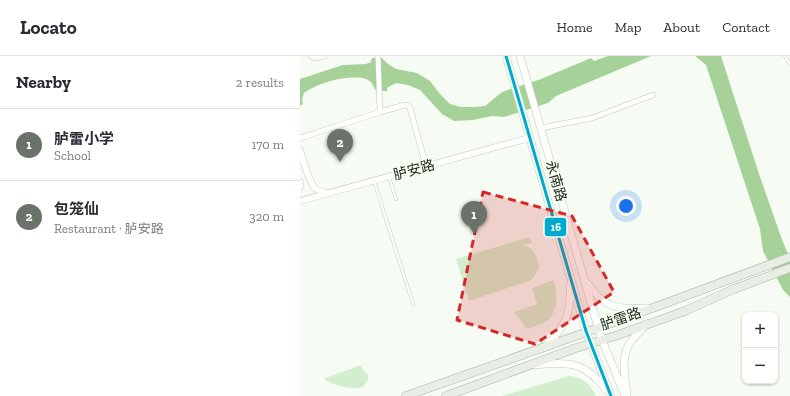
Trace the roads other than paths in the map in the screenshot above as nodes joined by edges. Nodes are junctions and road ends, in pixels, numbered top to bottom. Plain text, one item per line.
1 (311, 56) edge
2 (324, 56) edge
3 (378, 56) edge
4 (506, 56) edge
5 (520, 56) edge
6 (785, 56) edge
7 (790, 64) edge
8 (653, 95) dead end
9 (380, 112) junction
10 (541, 128) junction
11 (300, 138) edge
12 (529, 138) junction
13 (300, 150) edge
14 (426, 166) junction
15 (389, 176) junction
16 (374, 180) junction
17 (300, 182) edge
18 (300, 187) edge
19 (329, 193) junction
20 (396, 199) dead end
21 (300, 201) edge
22 (790, 257) edge
23 (790, 268) edge
24 (569, 273) junction
25 (584, 279) junction
26 (413, 304) dead end
27 (652, 308) junction
28 (646, 324) junction
29 (598, 327) junction
30 (586, 331) junction
31 (602, 340) junction
32 (591, 343) junction
33 (545, 347) junction
34 (526, 366) junction
35 (467, 389) junction
36 (406, 396) edge
37 (446, 396) edge
38 (458, 396) edge
39 (610, 396) edge
40 (626, 396) edge

1 - 2 street
3 - 9 street
4 - 12 main road
5 - 10 main road, 永南路
6 - 7 lane
8 - 10 street
9 - 11 street
9 - 14 street
10 - 25 main road, 永南路
12 - 14 street, 胪安路
12 - 24 main road
13 - 19 street
14 - 15 street, 胪安路
15 - 16 street, 胪安路
15 - 20 lane
16 - 19 street, 胪安路
16 - 26 lane
17 - 18 street
19 - 21 street, 胪安路
22 - 27 main road, 胪雷路
23 - 28 main road, 胪雷路
24 - 30 main road
24 - 33 main road
25 - 27 main road
25 - 29 main road, 永南路
27 - 29 main road, 胪雷路
28 - 31 main road, 胪雷路
28 - 40 main road
29 - 30 main road, 胪雷路
29 - 31 main road, 永南路
30 - 32 main road
30 - 33 main road, 胪雷路
31 - 32 main road, 胪雷路
31 - 40 main road, 永南路
32 - 34 main road, 胪雷路
32 - 39 main road
33 - 36 main road, 胪雷路
34 - 35 main road, 胪雷路
34 - 39 main road
35 - 37 main road, 胪雷路
35 - 38 lane

